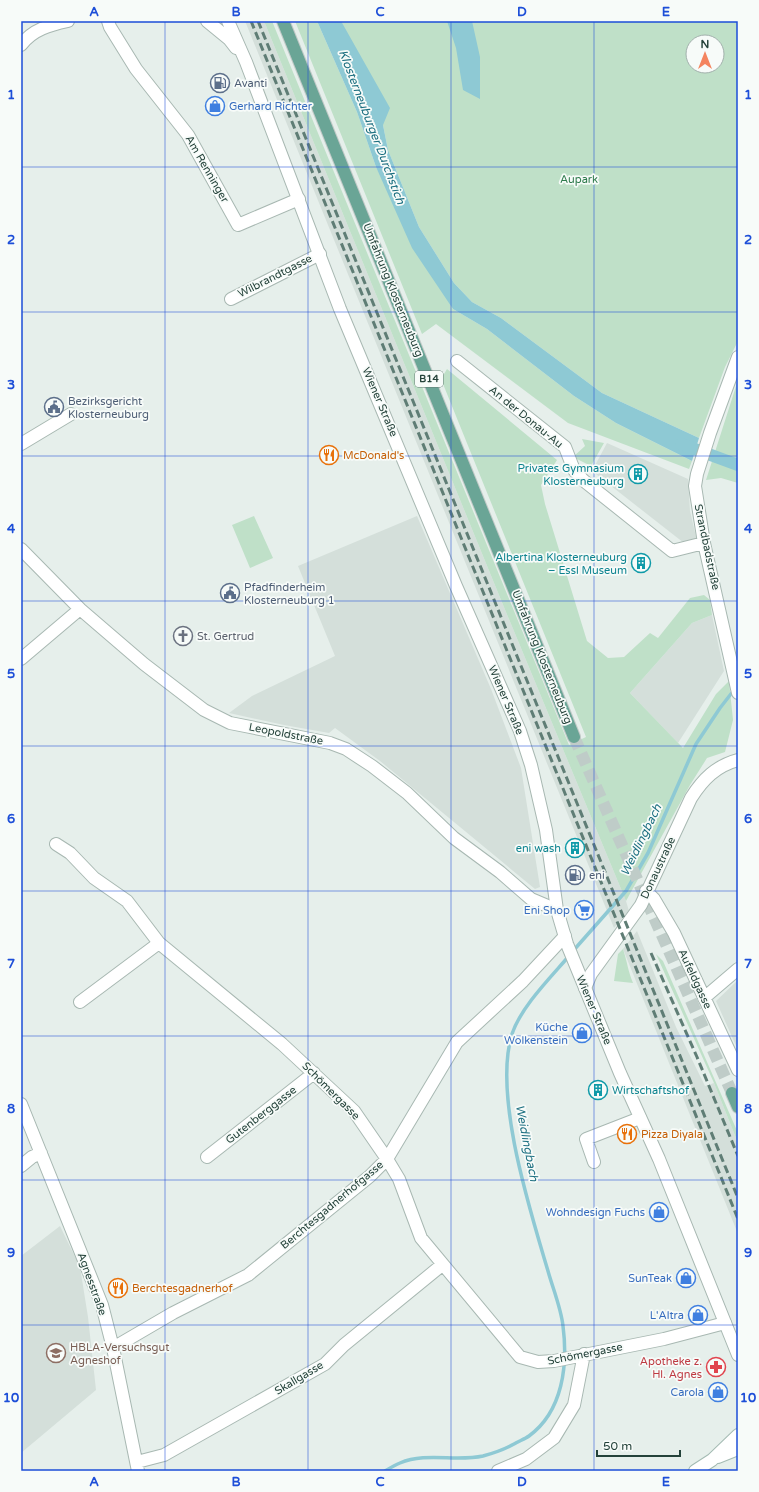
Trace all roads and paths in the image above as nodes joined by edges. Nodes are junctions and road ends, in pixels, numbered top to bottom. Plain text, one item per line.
1 (68, 21) edge
2 (108, 21) edge
3 (207, 21) edge
4 (228, 21) edge
5 (283, 21) edge
6 (21, 45) edge
7 (246, 62) junction
8 (299, 199) junction
9 (320, 254) junction
10 (231, 299) dead end
11 (738, 357) edge
12 (457, 361) dead end
13 (71, 414) dead end
14 (21, 444) edge
15 (704, 543) junction
16 (21, 549) edge
17 (80, 609) junction
18 (21, 659) edge
19 (738, 693) edge
20 (574, 737) tunnel mouth
21 (738, 760) edge
22 (56, 844) dead end
23 (646, 891) junction
24 (557, 910) junction
25 (566, 940) junction
26 (159, 943) junction
27 (738, 969) edge
28 (585, 988) junction
29 (704, 998) junction
30 (80, 1002) dead end
31 (738, 1070) edge
32 (314, 1073) junction
33 (732, 1093) tunnel mouth
34 (21, 1104) edge
35 (738, 1107) edge
36 (640, 1118) junction
37 (41, 1153) junction
38 (207, 1157) dead end
39 (387, 1158) junction
40 (594, 1162) dead end
41 (21, 1166) edge
42 (442, 1265) junction
43 (725, 1324) junction
44 (113, 1348) junction
45 (737, 1351) edge
46 (582, 1355) junction
47 (738, 1435) edge
48 (738, 1449) edge
49 (738, 1455) edge
50 (712, 1460) junction
51 (138, 1466) edge
52 (498, 1471) edge
53 (695, 1471) edge

1 - 6 street
2 - 8 street, Am Renninger
3 - 7 street, Wiener Straße
4 - 7 street, Wiener Straße
5 - 20 main road, Umfahrung Klosterneuburg / B14
7 - 8 street, Wiener Straße
8 - 9 street, Wiener Straße
9 - 10 street, Wilbrandtgasse
9 - 24 street, Wiener Straße
11 - 15 street, Strandbadstraße
12 - 15 street, An der Donau-Au
13 - 14 street
15 - 19 street, Strandbadstraße
16 - 17 street, Leopoldstraße
17 - 18 street
17 - 24 street, Leopoldstraße
21 - 23 street, Donaustraße
22 - 26 street, Schömergasse
23 - 28 street, Donaustraße
23 - 29 street, Aufeldgasse
24 - 25 street, Wiener Straße
25 - 28 street, Wiener Straße
25 - 39 street, Berchtesgadnerhofgasse
26 - 30 street
26 - 32 street, Schömergasse
27 - 29 street
28 - 36 street, Wiener Straße
29 - 31 street, Aufeldgasse
32 - 38 street, Gutenberggasse
32 - 39 street, Schömergasse
33 - 35 main road
34 - 37 street, Agnesstraße
36 - 40 street
36 - 43 street, Wiener Straße
37 - 41 street
37 - 44 street, Agnesstraße
39 - 42 street, Schömergasse
39 - 44 street, Berchtesgadnerhofgasse
42 - 46 street, Schömergasse
42 - 51 street, Skallgasse
43 - 45 street, Wiener Straße
43 - 46 street, Schömergasse
44 - 51 street, Agnesstraße
46 - 52 street
47 - 50 street
48 - 50 street
49 - 50 street
50 - 53 street

